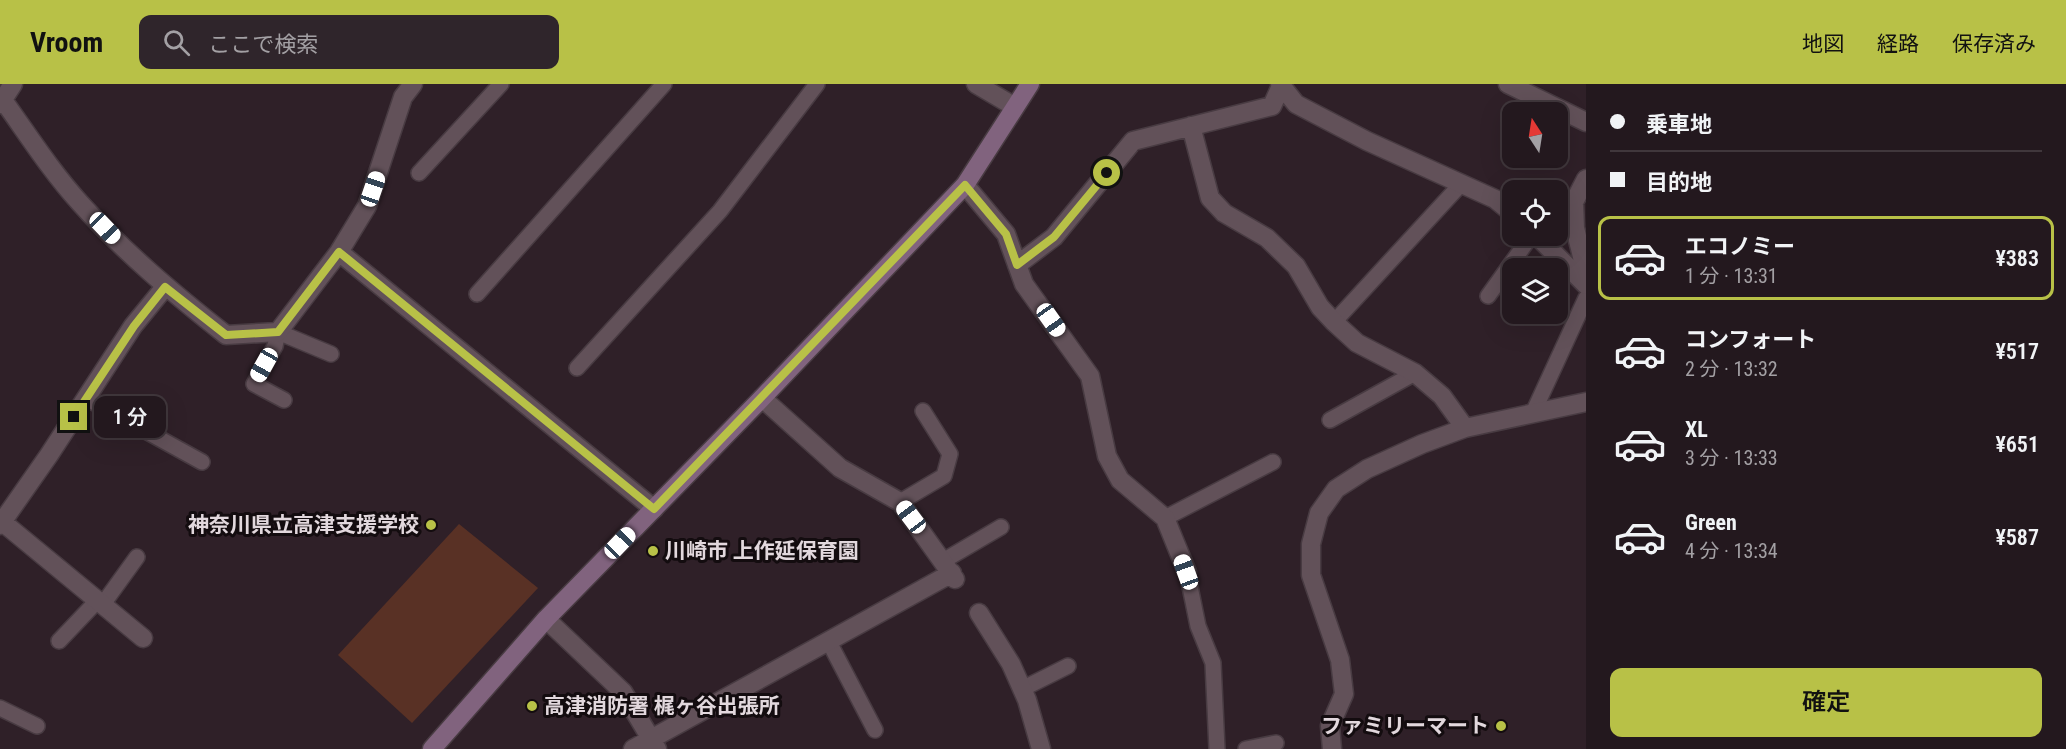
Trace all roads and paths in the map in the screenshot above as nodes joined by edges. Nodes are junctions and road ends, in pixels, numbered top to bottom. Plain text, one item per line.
1 (13, 84) edge
2 (413, 84) edge
3 (501, 84) edge
4 (664, 84) edge
5 (817, 84) edge
6 (976, 84) edge
7 (1030, 84) edge
8 (1508, 84) edge
9 (1281, 85) edge
10 (2, 102) edge
11 (1015, 107) junction
12 (1586, 122) edge
13 (1191, 126) junction
14 (419, 173) dead end
15 (1586, 179) edge
16 (1462, 183) junction
17 (965, 185) junction
18 (1502, 204) edge
19 (1524, 246) edge
20 (1548, 246) edge
21 (339, 252) junction
22 (1017, 265) junction
23 (1586, 273) edge
24 (1586, 285) edge
25 (165, 287) junction
26 (477, 294) dead end
27 (1488, 296) dead end
28 (1586, 298) edge
29 (1334, 322) junction
30 (278, 332) junction
31 (331, 354) dead end
32 (577, 368) dead end
33 (1415, 373) junction
34 (86, 398) junction
35 (762, 398) junction
36 (284, 400) dead end
37 (1586, 402) edge
38 (922, 411) dead end
39 (1533, 413) junction
40 (1329, 420) dead end
41 (1465, 428) junction
42 (202, 462) dead end
43 (1273, 462) dead end
44 (900, 502) junction
45 (654, 509) junction
46 (1165, 518) junction
47 (1, 522) edge
48 (1000, 527) dead end
49 (137, 557) dead end
50 (950, 571) junction
51 (1186, 572) joint
52 (101, 602) junction
53 (979, 613) dead end
54 (546, 619) junction
55 (143, 638) dead end
56 (59, 641) dead end
57 (829, 642) junction
58 (1068, 666) dead end
59 (1022, 689) junction
60 (0, 708) edge
61 (38, 726) dead end
62 (875, 730) dead end
63 (1276, 743) dead end
64 (655, 744) edge
65 (432, 749) edge
66 (633, 749) edge
67 (1041, 749) edge
68 (1217, 749) edge
69 (1246, 749) edge
70 (1332, 749) edge

1 - 10 street
2 - 21 street
3 - 14 lane
4 - 26 lane
5 - 32 lane
6 - 11 street
7 - 11 street
8 - 12 street
9 - 13 street
9 - 16 street
10 - 25 street
11 - 17 street
13 - 22 street
13 - 29 street
15 - 23 street
16 - 18 street
16 - 29 lane
17 - 22 street
17 - 35 street
19 - 27 lane
20 - 24 street
21 - 30 street
21 - 45 street
22 - 46 street
25 - 30 street
25 - 34 street
28 - 39 lane
29 - 33 street
30 - 31 lane
30 - 36 lane
33 - 40 lane
33 - 41 street
34 - 42 lane
34 - 47 street
35 - 44 street
35 - 45 street
37 - 39 street
38 - 44 lane
39 - 41 street
41 - 70 street
43 - 46 lane
44 - 50 street
45 - 54 street
46 - 51 street
47 - 52 street
48 - 50 lane
49 - 52 lane
50 - 57 street
51 - 68 lane
52 - 55 street
52 - 56 lane
53 - 59 street
54 - 64 street
54 - 65 street
57 - 62 lane
57 - 64 street
58 - 59 lane
59 - 67 street
60 - 61 lane
63 - 69 lane
64 - 66 street

